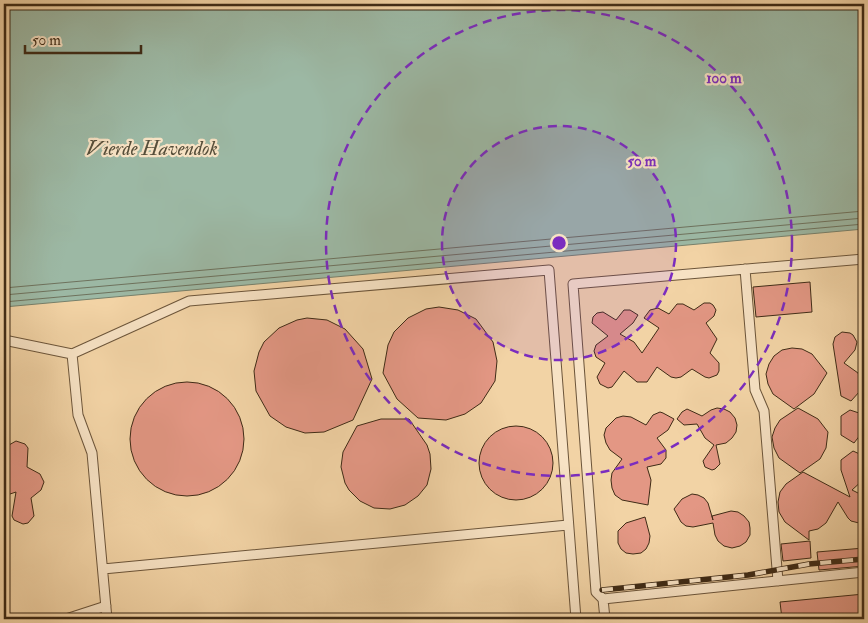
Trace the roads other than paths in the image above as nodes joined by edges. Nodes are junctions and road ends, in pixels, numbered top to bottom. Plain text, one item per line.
1 (864, 259) edge
2 (745, 269) junction
3 (4, 340) edge
4 (72, 354) junction
5 (568, 525) junction
6 (103, 570) junction
7 (864, 572) edge
8 (778, 581) junction
9 (603, 599) junction
10 (106, 606) junction
11 (66, 619) edge
12 (107, 619) edge
13 (576, 619) edge
14 (605, 619) edge

1 - 2 lane
2 - 8 lane
2 - 9 lane
3 - 4 lane
4 - 5 lane
4 - 6 lane
5 - 6 lane
5 - 13 lane
6 - 10 lane
7 - 8 lane
8 - 9 lane
9 - 14 lane
10 - 11 lane
10 - 12 lane

